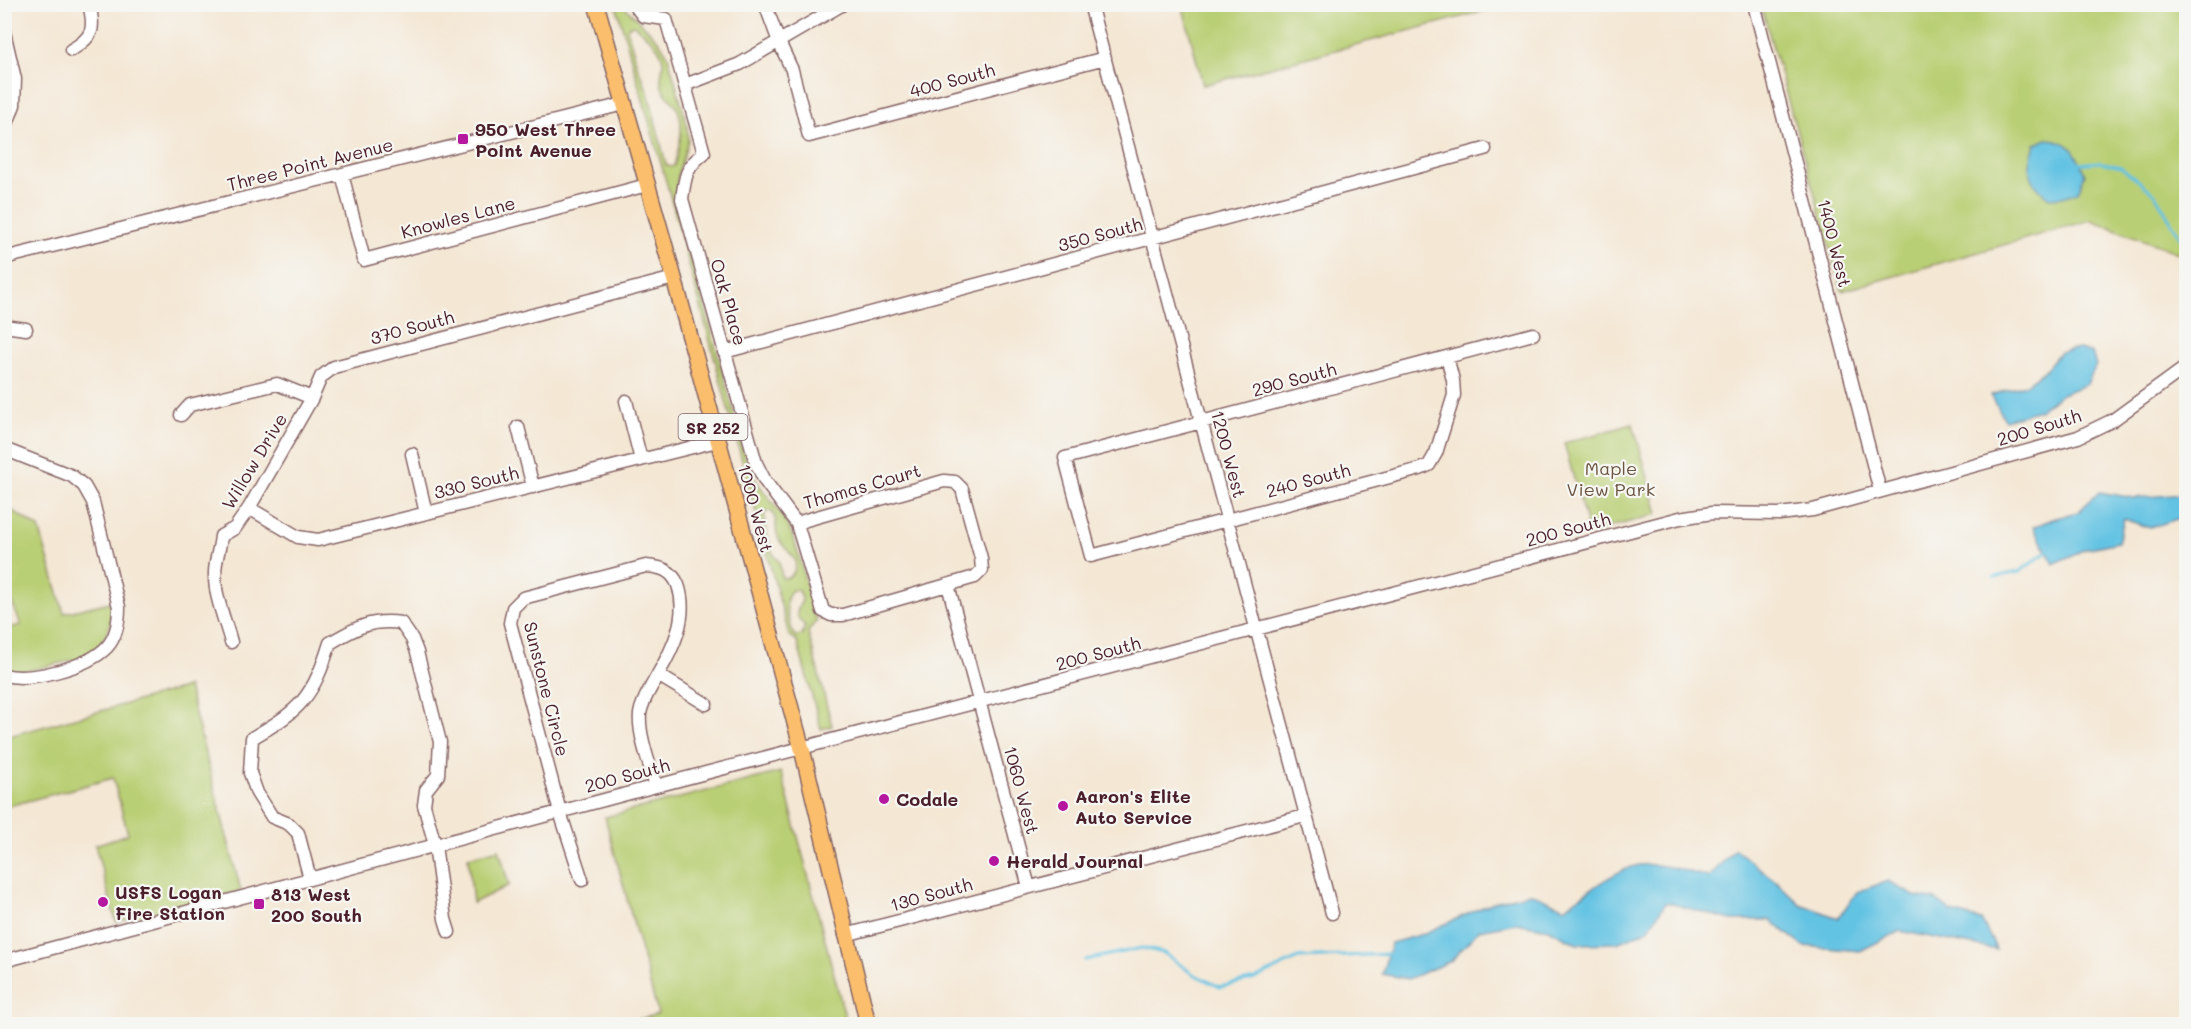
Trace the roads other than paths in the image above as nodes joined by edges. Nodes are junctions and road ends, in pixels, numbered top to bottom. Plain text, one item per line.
1 (89, 4) edge
2 (596, 4) edge
3 (634, 4) edge
4 (765, 4) edge
5 (843, 4) edge
6 (1090, 4) edge
7 (1755, 4) edge
8 (4, 32) edge
9 (779, 42) junction
10 (71, 50) dead end
11 (1105, 58) junction
12 (685, 85) junction
13 (624, 104) junction
14 (4, 132) edge
15 (1485, 149) dead end
16 (342, 174) junction
17 (647, 186) junction
18 (1153, 238) junction
19 (4, 258) edge
20 (674, 278) junction
21 (4, 326) edge
22 (26, 329) dead end
23 (1533, 334) dead end
24 (724, 352) junction
25 (1447, 357) junction
26 (2187, 367) edge
27 (312, 398) junction
28 (626, 401) dead end
29 (181, 416) dead end
30 (1202, 423) junction
31 (518, 427) dead end
32 (717, 441) junction
33 (4, 449) edge
34 (411, 454) dead end
35 (641, 460) junction
36 (533, 487) junction
37 (1880, 491) junction
38 (249, 507) junction
39 (426, 513) junction
40 (1229, 520) junction
41 (797, 524) junction
42 (1091, 556) joint
43 (948, 585) junction
44 (1258, 629) junction
45 (231, 642) dead end
46 (4, 675) edge
47 (658, 675) junction
48 (981, 702) junction
49 (706, 704) dead end
50 (802, 749) junction
51 (656, 786) junction
52 (560, 812) junction
53 (1305, 816) junction
54 (435, 845) junction
55 (310, 879) junction
56 (582, 880) dead end
57 (1029, 887) junction
58 (1332, 913) dead end
59 (449, 932) dead end
60 (845, 935) junction
61 (4, 961) edge
62 (868, 1024) edge

1 - 10 street
2 - 13 main road, 1000 West / SR 252
3 - 12 street
4 - 9 street
5 - 9 street
6 - 11 street, 1200 West
7 - 37 street, 1400 West
8 - 14 street
9 - 11 street, 400 South
9 - 12 street
11 - 18 street, 1200 West
12 - 24 street, Oak Place
13 - 16 street, Three Point Avenue
13 - 17 main road, 1000 West / SR 252
15 - 18 street, 350 South
16 - 17 street, Knowles Lane
16 - 19 street, Three Point Avenue
17 - 20 main road, 1000 West / SR 252
18 - 24 street, 350 South
18 - 30 street, 1200 West
20 - 27 street, 370 South
20 - 32 main road, 1000 West / SR 252
21 - 22 street
23 - 25 street, 290 South
24 - 41 street, Oak Place
25 - 30 street, 290 South
25 - 40 street, 240 South
26 - 37 street, 200 South
27 - 29 street
27 - 38 street, Willow Drive
28 - 35 street
30 - 40 street, 1200 West
30 - 42 street, 290 South
31 - 36 street
32 - 35 street, 330 South
32 - 50 main road, 1000 West / SR 252
33 - 46 street
34 - 39 street
35 - 36 street, 330 South
36 - 39 street, 330 South
37 - 44 street, 200 South
38 - 39 street, 330 South
38 - 45 street, Willow Drive
40 - 42 street, 240 South
40 - 44 street, 1200 West
41 - 43 street, Thomas Court
41 - 43 street, Thomas Court
43 - 48 street
44 - 48 street, 200 South
44 - 53 street, 1200 West
47 - 49 street
47 - 51 street, Sunstone Circle
47 - 52 street, Sunstone Circle
48 - 50 street, 200 South
48 - 57 street, 1060 West
50 - 51 street, 200 South
50 - 60 main road, 1000 West / SR 252
51 - 52 street, 200 South
52 - 54 street, 200 South
52 - 56 street
53 - 57 street, 130 South
53 - 58 street, 1200 West
54 - 55 street, 200 South
54 - 55 street
54 - 59 street
55 - 61 street, 200 South
57 - 60 street, 130 South
60 - 62 main road, 1000 West / SR 252

